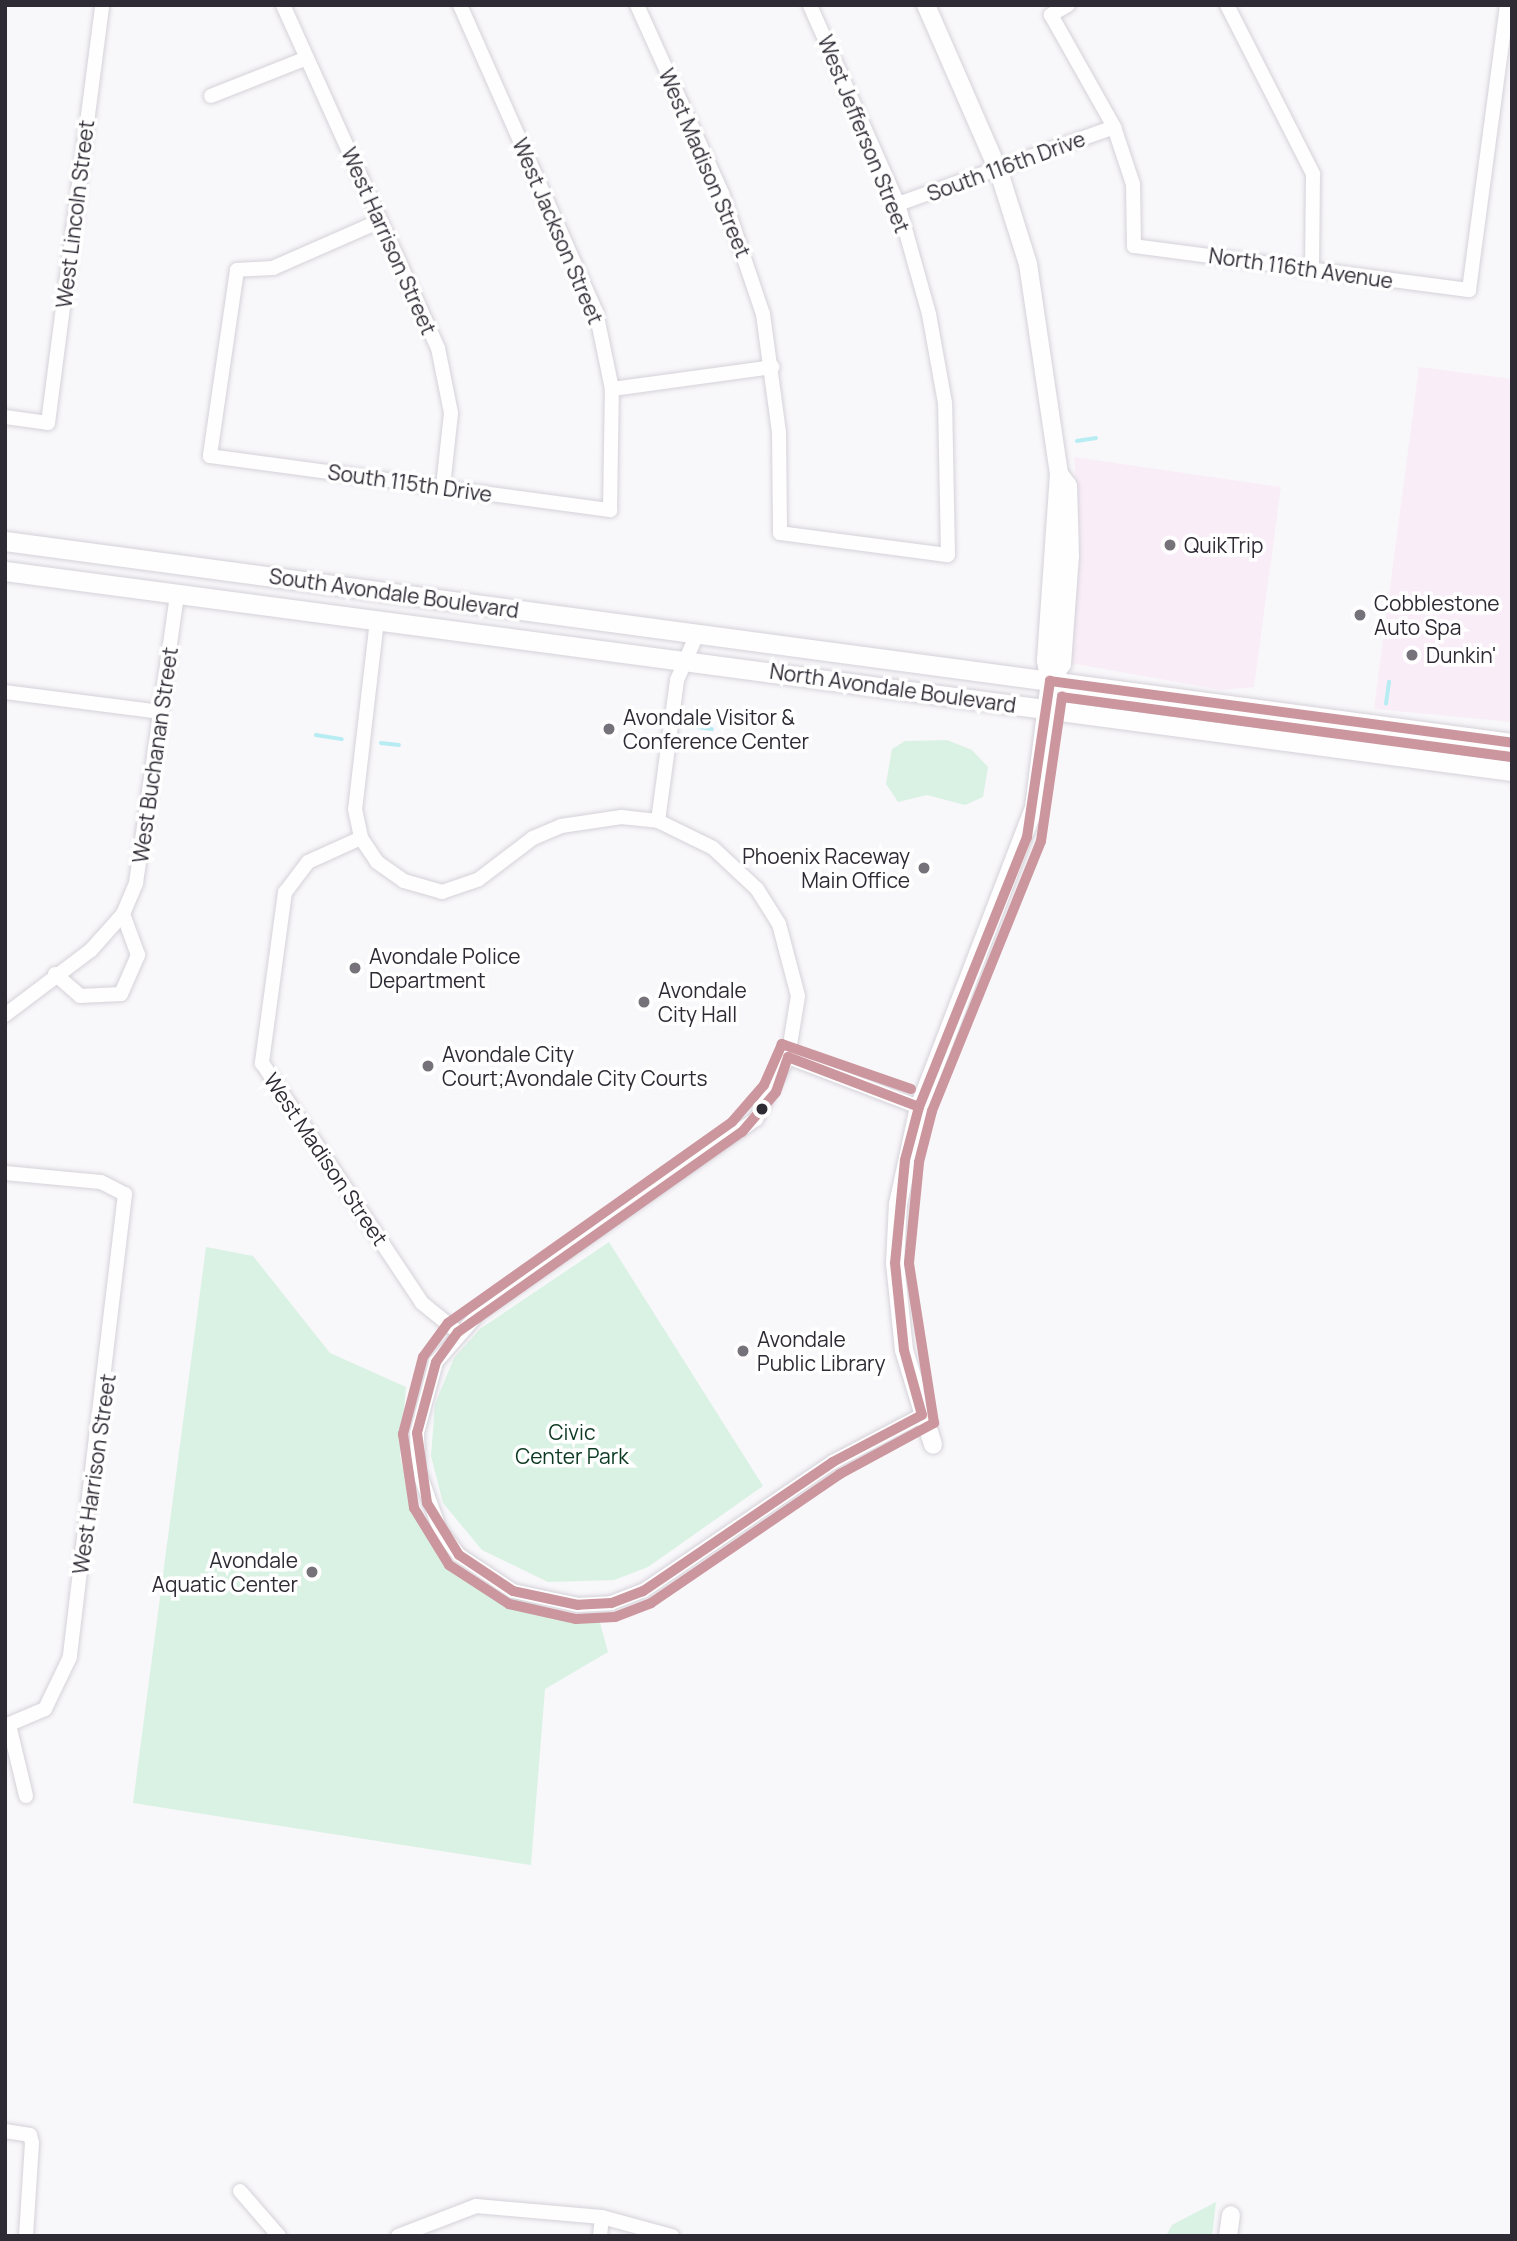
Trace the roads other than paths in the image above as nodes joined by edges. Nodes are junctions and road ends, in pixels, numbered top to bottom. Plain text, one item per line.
1 (102, 5) edge
2 (283, 5) edge
3 (460, 5) edge
4 (637, 5) edge
5 (810, 5) edge
6 (926, 5) edge
7 (1068, 5) edge
8 (1227, 5) edge
9 (1507, 5) edge
10 (307, 58) junction
11 (211, 96) dead end
12 (1114, 127) junction
13 (999, 172) junction
14 (898, 204) junction
15 (380, 221) junction
16 (1312, 269) junction
17 (773, 367) junction
18 (611, 389) junction
19 (5, 417) edge
20 (443, 487) junction
21 (610, 510) joint
22 (780, 533) joint
23 (5, 541) edge
24 (5, 571) edge
25 (381, 592) junction
26 (177, 594) junction
27 (377, 620) junction
28 (698, 634) junction
29 (782, 646) joint
30 (690, 659) junction
31 (1050, 681) junction
32 (5, 692) edge
33 (1046, 709) junction
34 (162, 712) junction
35 (1420, 731) junction
36 (1284, 742) junction
37 (1512, 743) edge
38 (1512, 756) edge
39 (1437, 762) junction
40 (1512, 771) edge
41 (658, 821) junction
42 (361, 838) junction
43 (123, 914) junction
44 (55, 974) junction
45 (5, 1016) edge
46 (788, 1057) junction
47 (919, 1107) junction
48 (5, 1174) edge
49 (458, 1332) junction
50 (922, 1415) junction
51 (933, 1445) dead end
52 (7, 1726) edge
53 (26, 1796) dead end
54 (5, 2131) edge
55 (240, 2190) dead end
56 (1231, 2214) dead end
57 (602, 2217) junction
58 (26, 2236) edge
59 (279, 2236) edge
60 (398, 2236) edge
61 (600, 2236) edge
62 (672, 2236) edge
63 (1228, 2236) edge

1 - 19 street, West Lincoln Street
2 - 10 street, West Harrison Street
3 - 18 street, West Jackson Street
4 - 17 street, West Madison Street
5 - 14 street, West Jefferson Street
6 - 13 street
7 - 12 street
8 - 16 street
9 - 16 street, North 116th Avenue
10 - 11 street
10 - 15 street, West Harrison Street
12 - 13 street, South 116th Drive
12 - 16 street, North 116th Avenue
13 - 14 street, South 116th Drive
13 - 31 street
14 - 22 street, West Jefferson Street
15 - 20 street, West Harrison Street
15 - 20 street, South 115th Drive
17 - 18 street
17 - 22 street, West Madison Street
18 - 21 street, West Jackson Street
20 - 21 street, South 115th Drive
23 - 25 main road, South Avondale Boulevard
24 - 26 main road, South Avondale Boulevard
25 - 27 main road
25 - 28 main road, South Avondale Boulevard
26 - 27 main road, South Avondale Boulevard
26 - 34 street, West Buchanan Street
27 - 30 main road, South Avondale Boulevard
27 - 42 street
28 - 29 main road, South Avondale Boulevard
28 - 30 street
29 - 31 main road, North Avondale Boulevard
30 - 33 main road, North Avondale Boulevard
30 - 41 street
31 - 33 street
31 - 35 main road, North Avondale Boulevard
32 - 34 street
33 - 36 main road, North Avondale Boulevard
33 - 47 street
34 - 43 street, West Buchanan Street
35 - 36 main road
35 - 37 main road, North Avondale Boulevard
36 - 39 main road, North Avondale Boulevard
38 - 39 main road
39 - 40 main road, North Avondale Boulevard
41 - 42 street
41 - 46 street
42 - 49 street, West Madison Street
43 - 44 street, West Buchanan Street
43 - 44 street
44 - 45 street, West Buchanan Street
46 - 47 street
46 - 49 street
47 - 50 street
48 - 52 street, West Harrison Street
49 - 50 street
50 - 51 street
52 - 53 street
54 - 58 street
55 - 59 street
56 - 63 street
57 - 60 street
57 - 61 street
57 - 62 street

